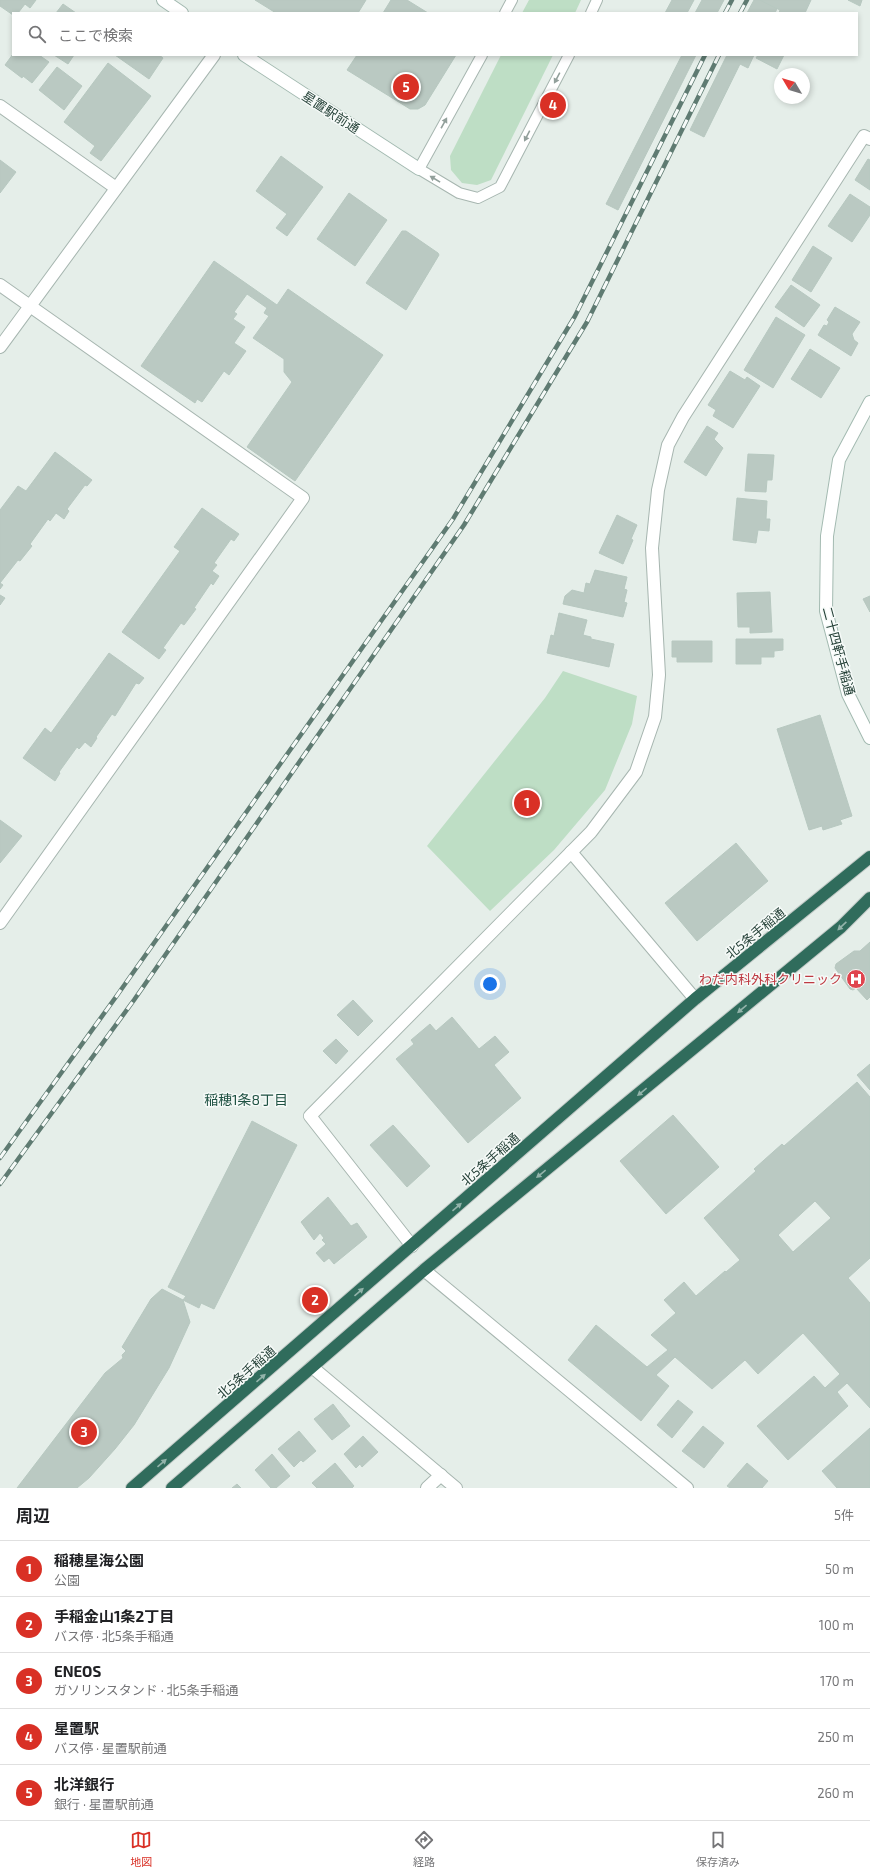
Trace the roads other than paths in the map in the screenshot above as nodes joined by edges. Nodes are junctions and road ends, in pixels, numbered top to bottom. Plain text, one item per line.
1 (163, 0) edge
2 (512, 0) edge
3 (597, 0) edge
4 (181, 12) edge
5 (506, 12) edge
6 (591, 12) edge
7 (213, 56) edge
8 (246, 56) edge
9 (481, 56) edge
10 (568, 56) edge
11 (0, 106) edge
12 (870, 139) edge
13 (419, 169) junction
14 (116, 188) junction
15 (0, 285) edge
16 (30, 306) junction
17 (0, 347) edge
18 (870, 402) edge
19 (870, 738) edge
20 (571, 852) junction
21 (870, 856) edge
22 (870, 898) edge
23 (0, 924) edge
24 (695, 999) junction
25 (412, 1246) junction
26 (424, 1270) junction
27 (312, 1367) junction
28 (441, 1475) junction
29 (132, 1488) edge
30 (172, 1488) edge
31 (427, 1488) edge
32 (456, 1488) edge
33 (687, 1488) edge

1 - 4 street
2 - 5 lane
3 - 6 lane
7 - 14 street
8 - 13 street, 星置駅前通
13 -> 9 lane
10 -> 13 lane
11 - 14 street
12 - 20 street
14 - 16 street
15 - 16 street
16 - 17 street
16 - 23 street
18 - 19 street, 二十四軒手稲通
20 - 24 street
20 - 25 street
21 - 24 highway, 北5条手稲通
22 -> 26 highway
25 -> 24 highway, 北5条手稲通
29 -> 25 highway, 北5条手稲通
26 - 27 highway
26 - 33 street
27 - 28 street
27 - 30 highway
28 - 31 street
28 - 32 street

